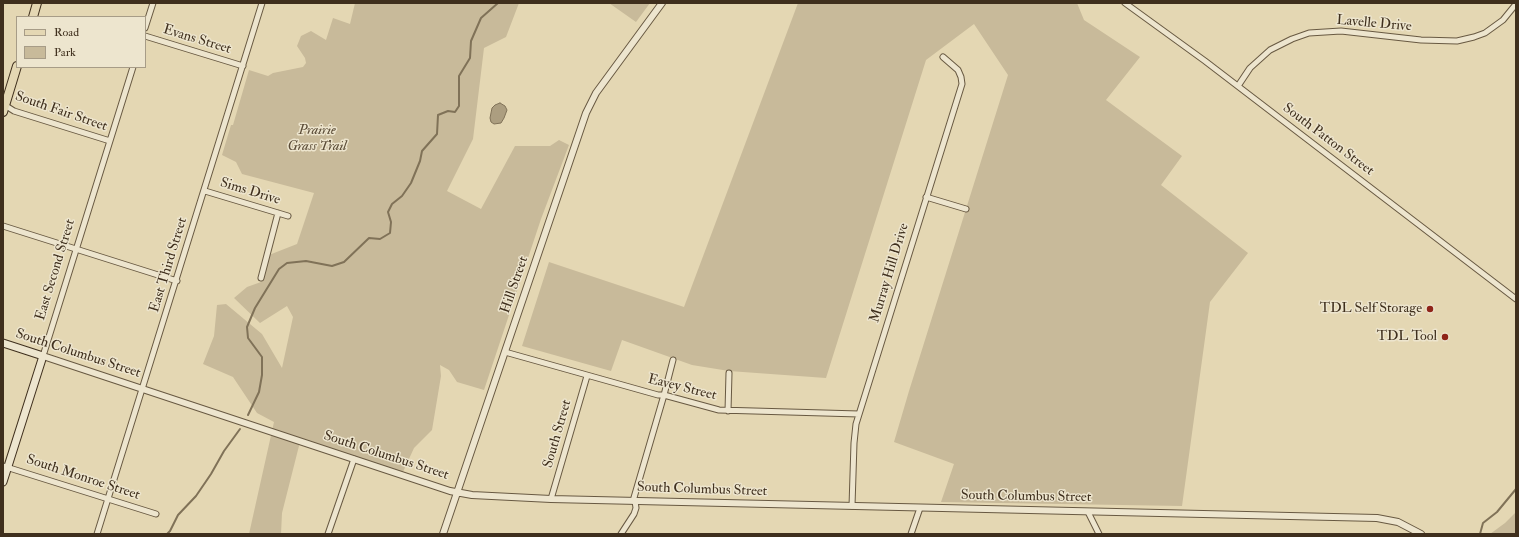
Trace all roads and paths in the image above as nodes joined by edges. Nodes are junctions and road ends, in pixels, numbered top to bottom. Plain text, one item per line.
1 (37, 3) edge
2 (153, 3) edge
3 (262, 3) edge
4 (662, 3) edge
5 (1126, 3) edge
6 (1516, 4) edge
7 (33, 16) edge
8 (146, 25) edge
9 (146, 36) edge
10 (943, 57) dead end
11 (243, 66) junction
12 (16, 68) edge
13 (133, 68) edge
14 (1238, 86) junction
15 (4, 107) edge
16 (110, 142) junction
17 (205, 190) junction
18 (926, 197) junction
19 (966, 209) dead end
20 (278, 213) junction
21 (288, 216) dead end
22 (3, 226) edge
23 (76, 248) junction
24 (261, 278) dead end
25 (177, 281) junction
26 (1516, 299) edge
27 (3, 343) edge
28 (505, 352) junction
29 (43, 356) junction
30 (673, 360) dead end
31 (729, 373) dead end
32 (587, 376) junction
33 (143, 389) junction
34 (664, 395) junction
35 (728, 411) junction
36 (859, 414) junction
37 (354, 459) junction
38 (5, 466) edge
39 (3, 482) edge
40 (457, 492) junction
41 (108, 498) junction
42 (551, 499) junction
43 (634, 501) junction
44 (852, 506) junction
45 (920, 508) junction
46 (1088, 512) junction
47 (156, 514) dead end
48 (97, 534) edge
49 (328, 534) edge
50 (443, 534) edge
51 (621, 534) edge
52 (911, 534) edge
53 (1099, 534) edge
54 (1421, 534) edge

1 - 7 main road
2 - 8 street
3 - 11 street, East Third Street
4 - 28 street, Hill Street
5 - 14 street, South Patton Street
6 - 14 street, Lavelle Drive
9 - 11 street, Evans Street
10 - 18 street, Murray Hill Drive
11 - 17 street, East Third Street
12 - 15 main road
13 - 16 street, East Second Street
14 - 26 street, South Patton Street
15 - 16 street, South Fair Street
16 - 23 street, East Second Street
17 - 20 street, Sims Drive
17 - 25 street, East Third Street
18 - 19 street
18 - 36 street, Murray Hill Drive
20 - 21 street, Sims Drive
20 - 24 street
22 - 23 street
23 - 25 street
23 - 29 street, East Second Street
25 - 33 street, East Third Street
27 - 29 main road, South Columbus Street
28 - 32 street, Eavey Street
28 - 40 street, Hill Street
29 - 33 street, South Columbus Street
29 - 38 main road, East Second Street
30 - 34 street
31 - 35 street
32 - 34 street, Eavey Street
32 - 42 street, South Street
33 - 37 street, South Columbus Street
33 - 41 street, East Third Street
34 - 35 street, Eavey Street
34 - 43 street
35 - 36 street, Eavey Street
36 - 44 street, Murray Hill Drive
37 - 40 street, South Columbus Street
37 - 49 street
38 - 39 main road, East Second Street
38 - 41 street, South Monroe Street
40 - 42 street, South Columbus Street
40 - 50 street, Hill Street
41 - 47 street, South Monroe Street
41 - 48 street, East Third Street
42 - 43 street, South Columbus Street
43 - 44 street, South Columbus Street
43 - 51 street
44 - 45 street, South Columbus Street
45 - 46 street, South Columbus Street
45 - 52 street
46 - 53 street
46 - 54 street, South Columbus Street

